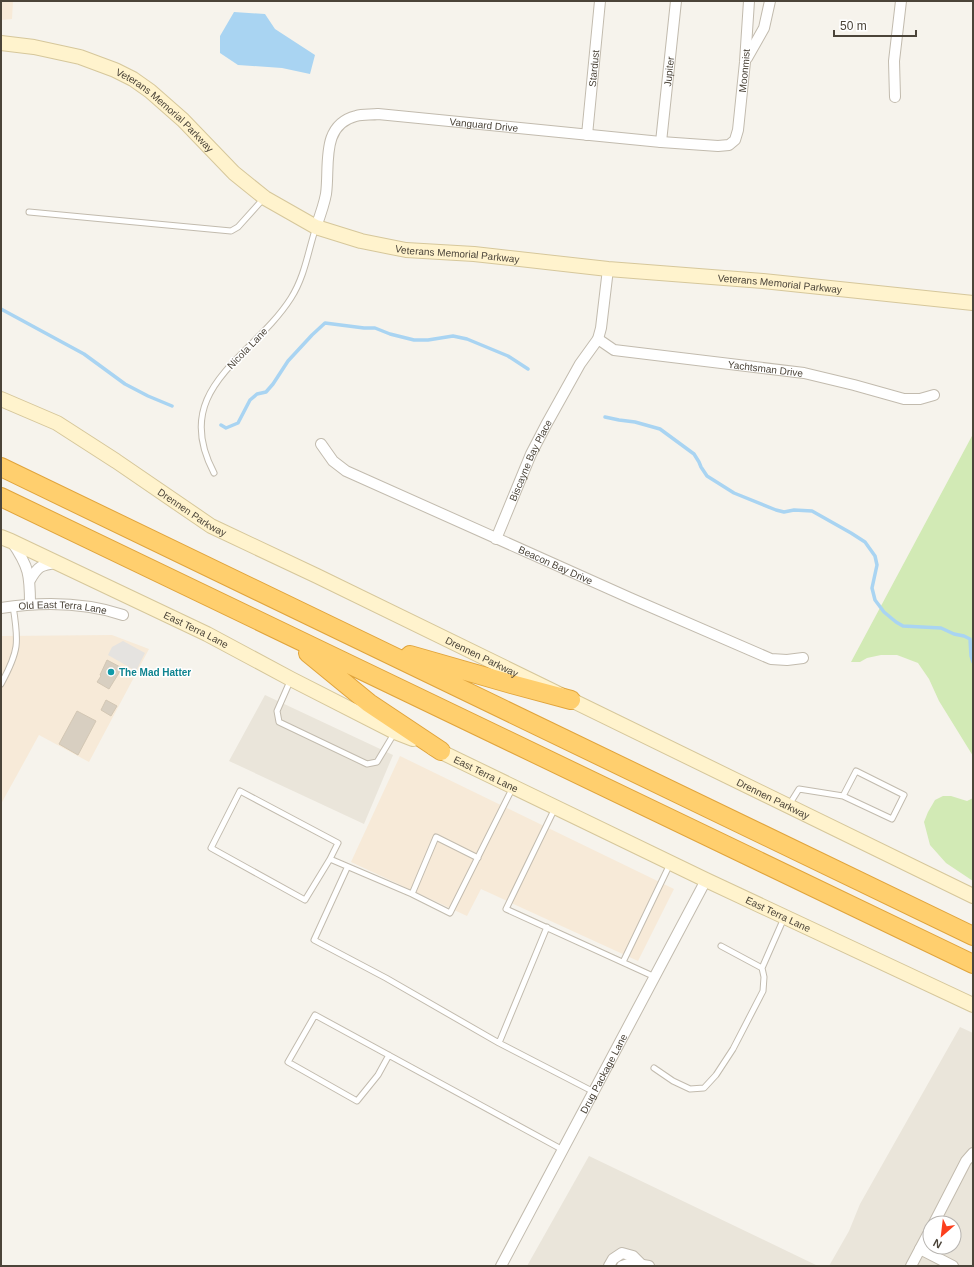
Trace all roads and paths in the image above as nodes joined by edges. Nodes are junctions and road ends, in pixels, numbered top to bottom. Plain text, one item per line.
1 (600, 1) edge
2 (676, 1) edge
3 (749, 1) edge
4 (770, 1) edge
5 (901, 1) edge
6 (1, 43) edge
7 (745, 62) junction
8 (895, 97) dead end
9 (587, 135) junction
10 (735, 140) joint
11 (661, 142) junction
12 (265, 198) junction
13 (29, 212) dead end
14 (316, 227) junction
15 (608, 269) junction
16 (973, 303) edge
17 (598, 339) junction
18 (934, 395) dead end
19 (1, 399) edge
20 (321, 444) dead end
21 (1, 467) edge
22 (214, 473) dead end
23 (1, 497) edge
24 (496, 538) junction
25 (6, 539) edge
26 (58, 563) junction
27 (30, 580) junction
28 (30, 604) junction
29 (13, 606) junction
30 (1, 608) edge
31 (123, 615) dead end
32 (286, 635) junction
33 (361, 641) junction
34 (803, 658) dead end
35 (291, 678) junction
36 (1, 684) edge
37 (572, 700) junction
38 (395, 732) junction
39 (441, 751) junction
40 (513, 786) junction
41 (842, 796) junction
42 (788, 806) junction
43 (556, 807) junction
44 (478, 858) junction
45 (330, 859) junction
46 (670, 863) junction
47 (347, 868) junction
48 (706, 880) junction
49 (412, 894) junction
50 (973, 896) edge
51 (784, 917) junction
52 (547, 927) junction
53 (973, 936) edge
54 (721, 946) dead end
55 (623, 962) junction
56 (973, 964) edge
57 (762, 968) junction
58 (655, 976) junction
59 (973, 1005) edge
60 (499, 1043) junction
61 (389, 1055) junction
62 (654, 1068) dead end
63 (594, 1092) junction
64 (563, 1150) junction
65 (973, 1153) edge
66 (938, 1215) edge
67 (922, 1245) edge
68 (920, 1249) junction
69 (645, 1265) edge
70 (501, 1266) edge
71 (609, 1266) edge
72 (622, 1266) edge
73 (911, 1266) edge
74 (953, 1266) edge

1 - 9 street, Stardust
2 - 11 street, Jupiter
3 - 7 street, Moonmist
4 - 7 street
5 - 8 street
6 - 12 main road, Veterans Memorial Parkway
7 - 10 street, Moonmist
9 - 11 street, Vanguard Drive
9 - 14 street, Vanguard Drive
10 - 11 street, Vanguard Drive
12 - 13 lane
12 - 14 main road, Veterans Memorial Parkway
14 - 15 main road, Veterans Memorial Parkway
14 - 22 lane, Nicola Lane
15 - 16 main road, Veterans Memorial Parkway
15 - 17 street
17 - 18 street, Yachtsman Drive
17 - 24 street, Biscayne Bay Place
19 - 37 main road, Drennen Parkway
20 - 24 street, Beacon Bay Drive
21 - 33 highway
23 - 32 highway
24 - 34 street, Beacon Bay Drive
25 - 26 main road, East Terra Lane
25 - 27 street
26 - 27 street
26 - 35 main road, East Terra Lane
27 - 28 street
28 - 29 street, Old East Terra Lane
28 - 31 street, Old East Terra Lane
29 - 30 street, Old East Terra Lane
29 - 36 lane
32 - 39 highway
32 - 56 highway
33 - 37 highway
33 - 53 highway
35 - 38 main road, East Terra Lane
35 - 38 lane
37 - 42 main road, Drennen Parkway
38 - 39 main road, East Terra Lane
39 - 40 main road, East Terra Lane
40 - 43 main road, East Terra Lane
40 - 44 lane
41 - 41 lane
41 - 42 lane
42 - 50 main road, Drennen Parkway
43 - 46 main road, East Terra Lane
43 - 52 lane
44 - 49 lane
44 - 49 lane
45 - 45 lane
45 - 47 lane
46 - 48 main road, East Terra Lane
46 - 55 lane
47 - 49 lane
47 - 60 lane
48 - 51 main road, East Terra Lane
48 - 58 street, Drug Package Lane
51 - 57 lane
51 - 59 main road, East Terra Lane
52 - 55 lane
52 - 60 lane
54 - 57 lane
55 - 58 lane
57 - 62 lane
58 - 63 street, Drug Package Lane
60 - 63 lane
61 - 61 lane
61 - 64 lane
63 - 64 street, Drug Package Lane
64 - 70 street, Drug Package Lane
65 - 66 street
67 - 68 street
68 - 73 street
68 - 74 street
69 - 71 street
69 - 72 street

